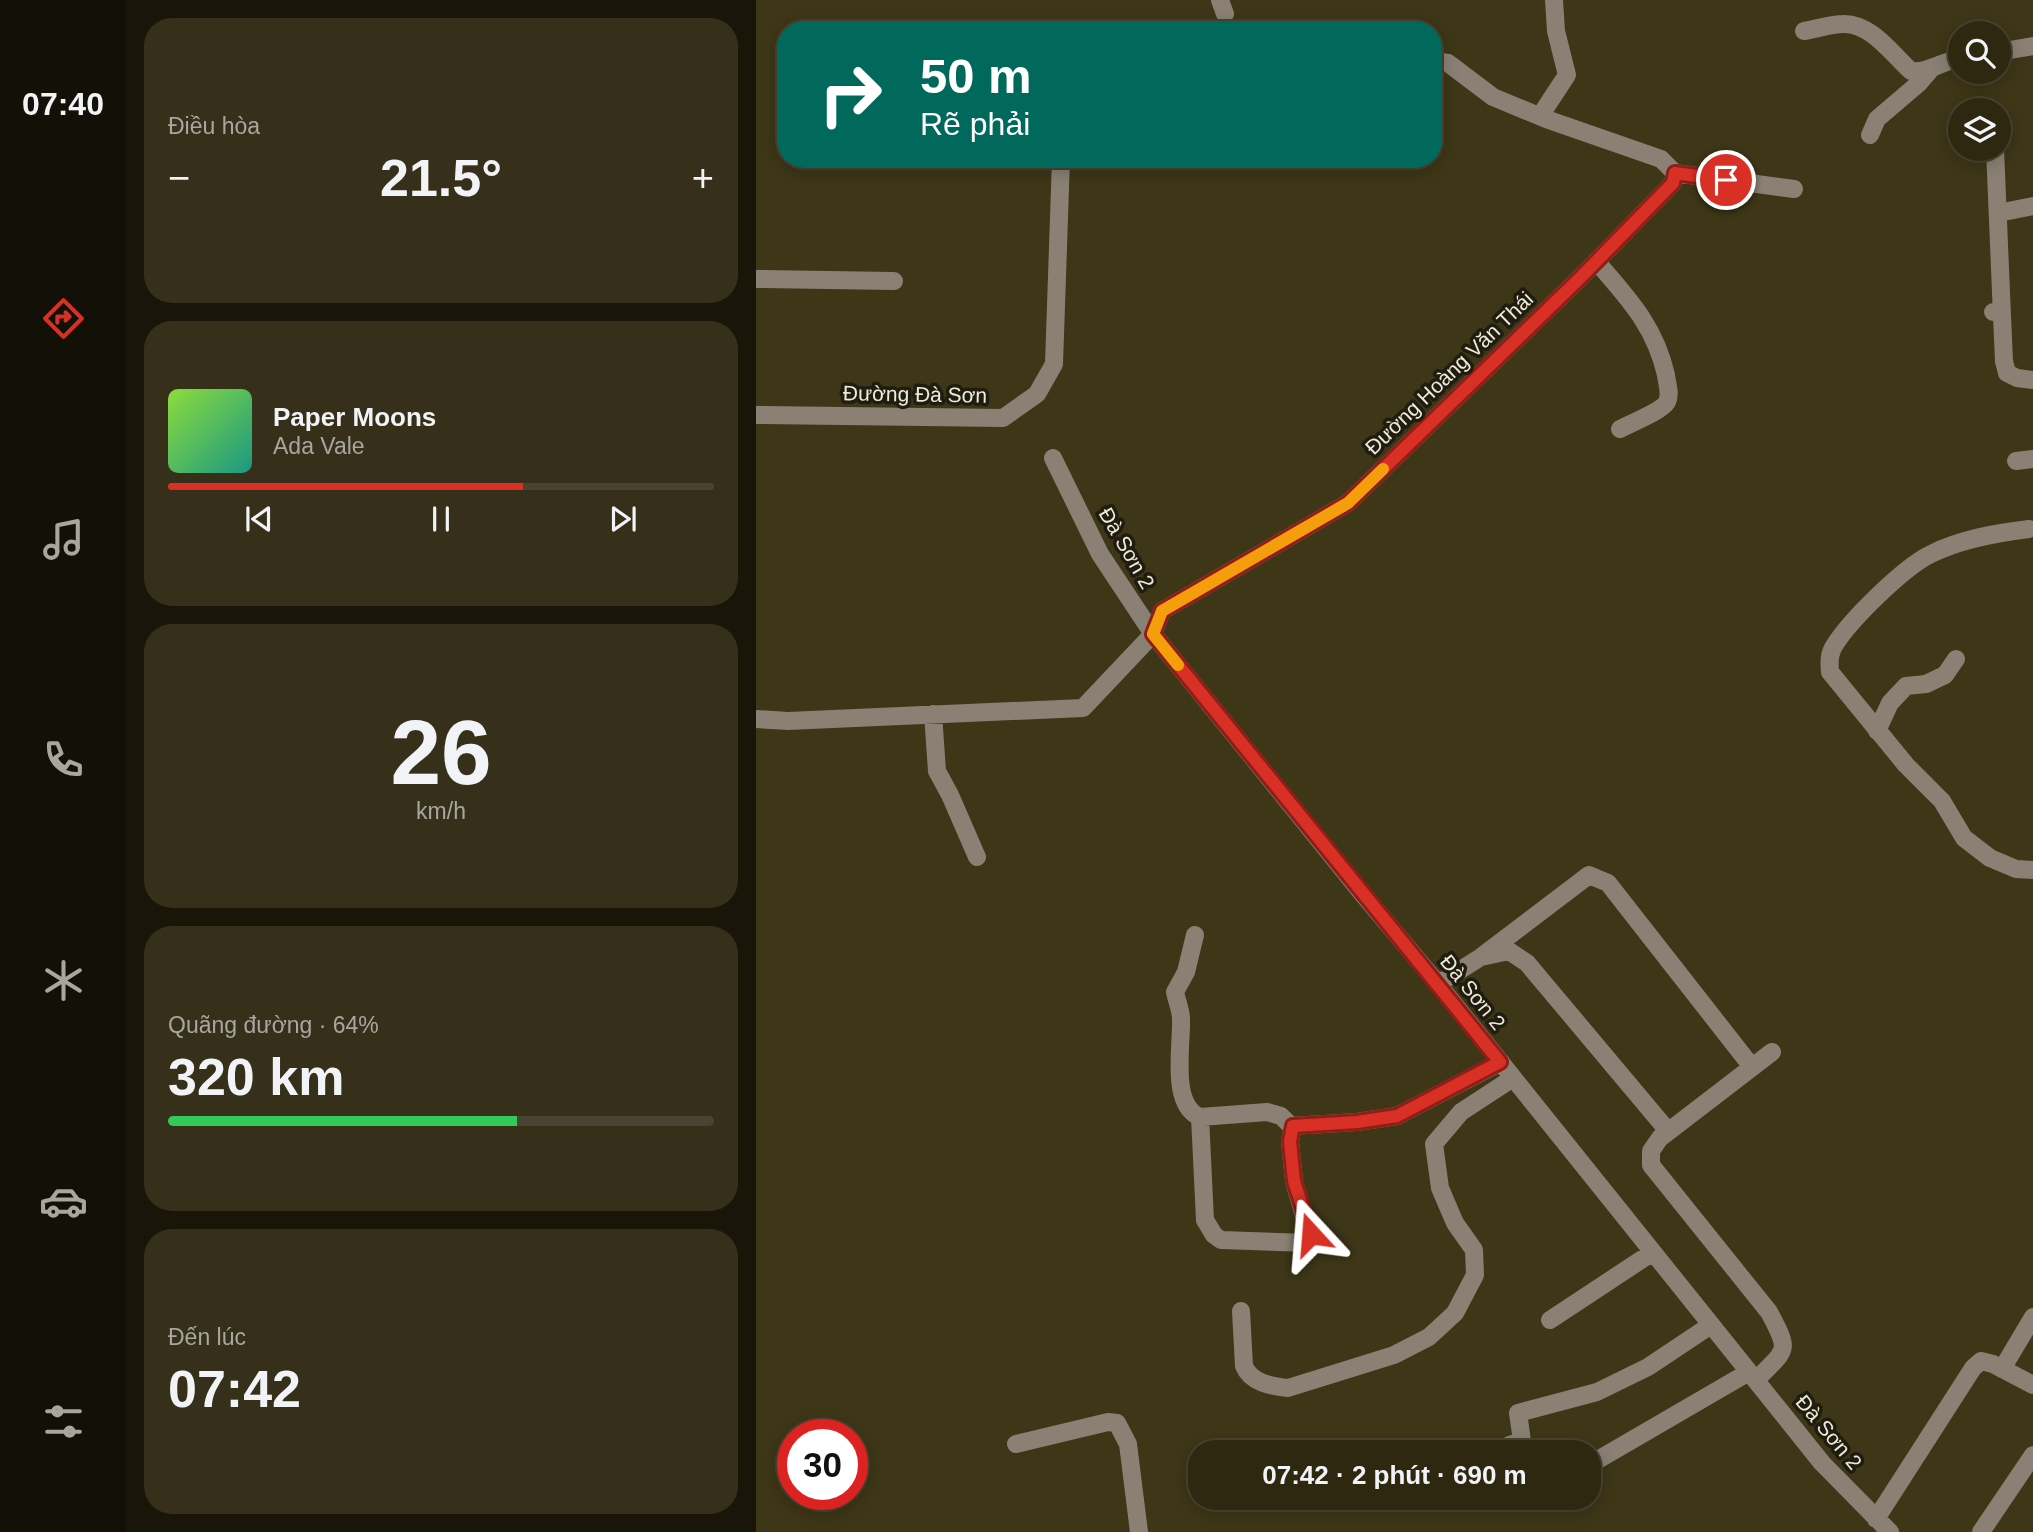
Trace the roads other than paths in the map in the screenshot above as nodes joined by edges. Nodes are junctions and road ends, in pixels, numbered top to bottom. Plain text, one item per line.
1 (1554, 0) edge
2 (1804, 31) dead end
3 (2033, 46) edge
4 (2011, 50) edge
5 (1948, 60) edge
6 (1442, 62) edge
7 (1931, 69) junction
8 (1546, 119) junction
9 (1870, 135) dead end
10 (1995, 161) edge
11 (1061, 168) edge
12 (1675, 173) junction
13 (1794, 189) dead end
14 (2033, 206) edge
15 (1997, 213) junction
16 (1596, 261) junction
17 (756, 279) edge
18 (894, 281) dead end
19 (2033, 380) edge
20 (756, 415) edge
21 (1620, 429) dead end
22 (1053, 458) dead end
23 (2029, 529) dead end
24 (1153, 634) junction
25 (1956, 659) dead end
26 (933, 714) junction
27 (756, 719) edge
28 (1877, 731) junction
29 (976, 857) dead end
30 (2033, 870) edge
31 (1195, 935) dead end
32 (1481, 957) junction
33 (1438, 984) junction
34 (1772, 1052) dead end
35 (1500, 1062) junction
36 (1752, 1067) junction
37 (1513, 1078) junction
38 (1200, 1117) junction
39 (1293, 1126) junction
40 (1668, 1131) junction
41 (1653, 1252) junction
42 (1241, 1311) dead end
43 (2033, 1317) edge
44 (1550, 1320) dead end
45 (1711, 1325) junction
46 (2002, 1368) junction
47 (1753, 1376) junction
48 (2033, 1385) edge
49 (1522, 1440) edge
50 (1016, 1444) dead end
51 (2033, 1455) edge
52 (1601, 1458) edge
53 (1883, 1526) edge
54 (1139, 1532) edge
55 (1981, 1532) edge

1 - 8 street
2 - 7 street
3 - 4 street
5 - 7 street
6 - 8 street
7 - 9 street
8 - 12 street
10 - 15 street
11 - 20 street, Đường Đà Sơn
12 - 13 street
12 - 16 street, Đường Hoàng Văn Thái
14 - 15 street
15 - 19 street
16 - 21 street
16 - 24 street, Đường Hoàng Văn Thái
17 - 18 street
22 - 24 street, Đà Sơn 2
23 - 28 street
24 - 26 street
24 - 33 street, Đà Sơn 2
25 - 28 street
26 - 27 street
26 - 29 street
28 - 30 street
31 - 38 street
32 - 33 street
32 - 36 street
32 - 40 street
33 - 35 street, Đà Sơn 2
34 - 36 street
35 - 37 street, Đà Sơn 2
35 - 39 street
36 - 40 street
37 - 41 street, Đà Sơn 2
37 - 42 street
38 - 39 street
38 - 39 street
40 - 47 street
41 - 44 street
41 - 45 street, Đà Sơn 2
43 - 46 street
45 - 47 street, Đà Sơn 2
45 - 49 street
46 - 48 street
46 - 53 street
47 - 52 street
47 - 53 street, Đà Sơn 2
50 - 54 street
51 - 55 street

